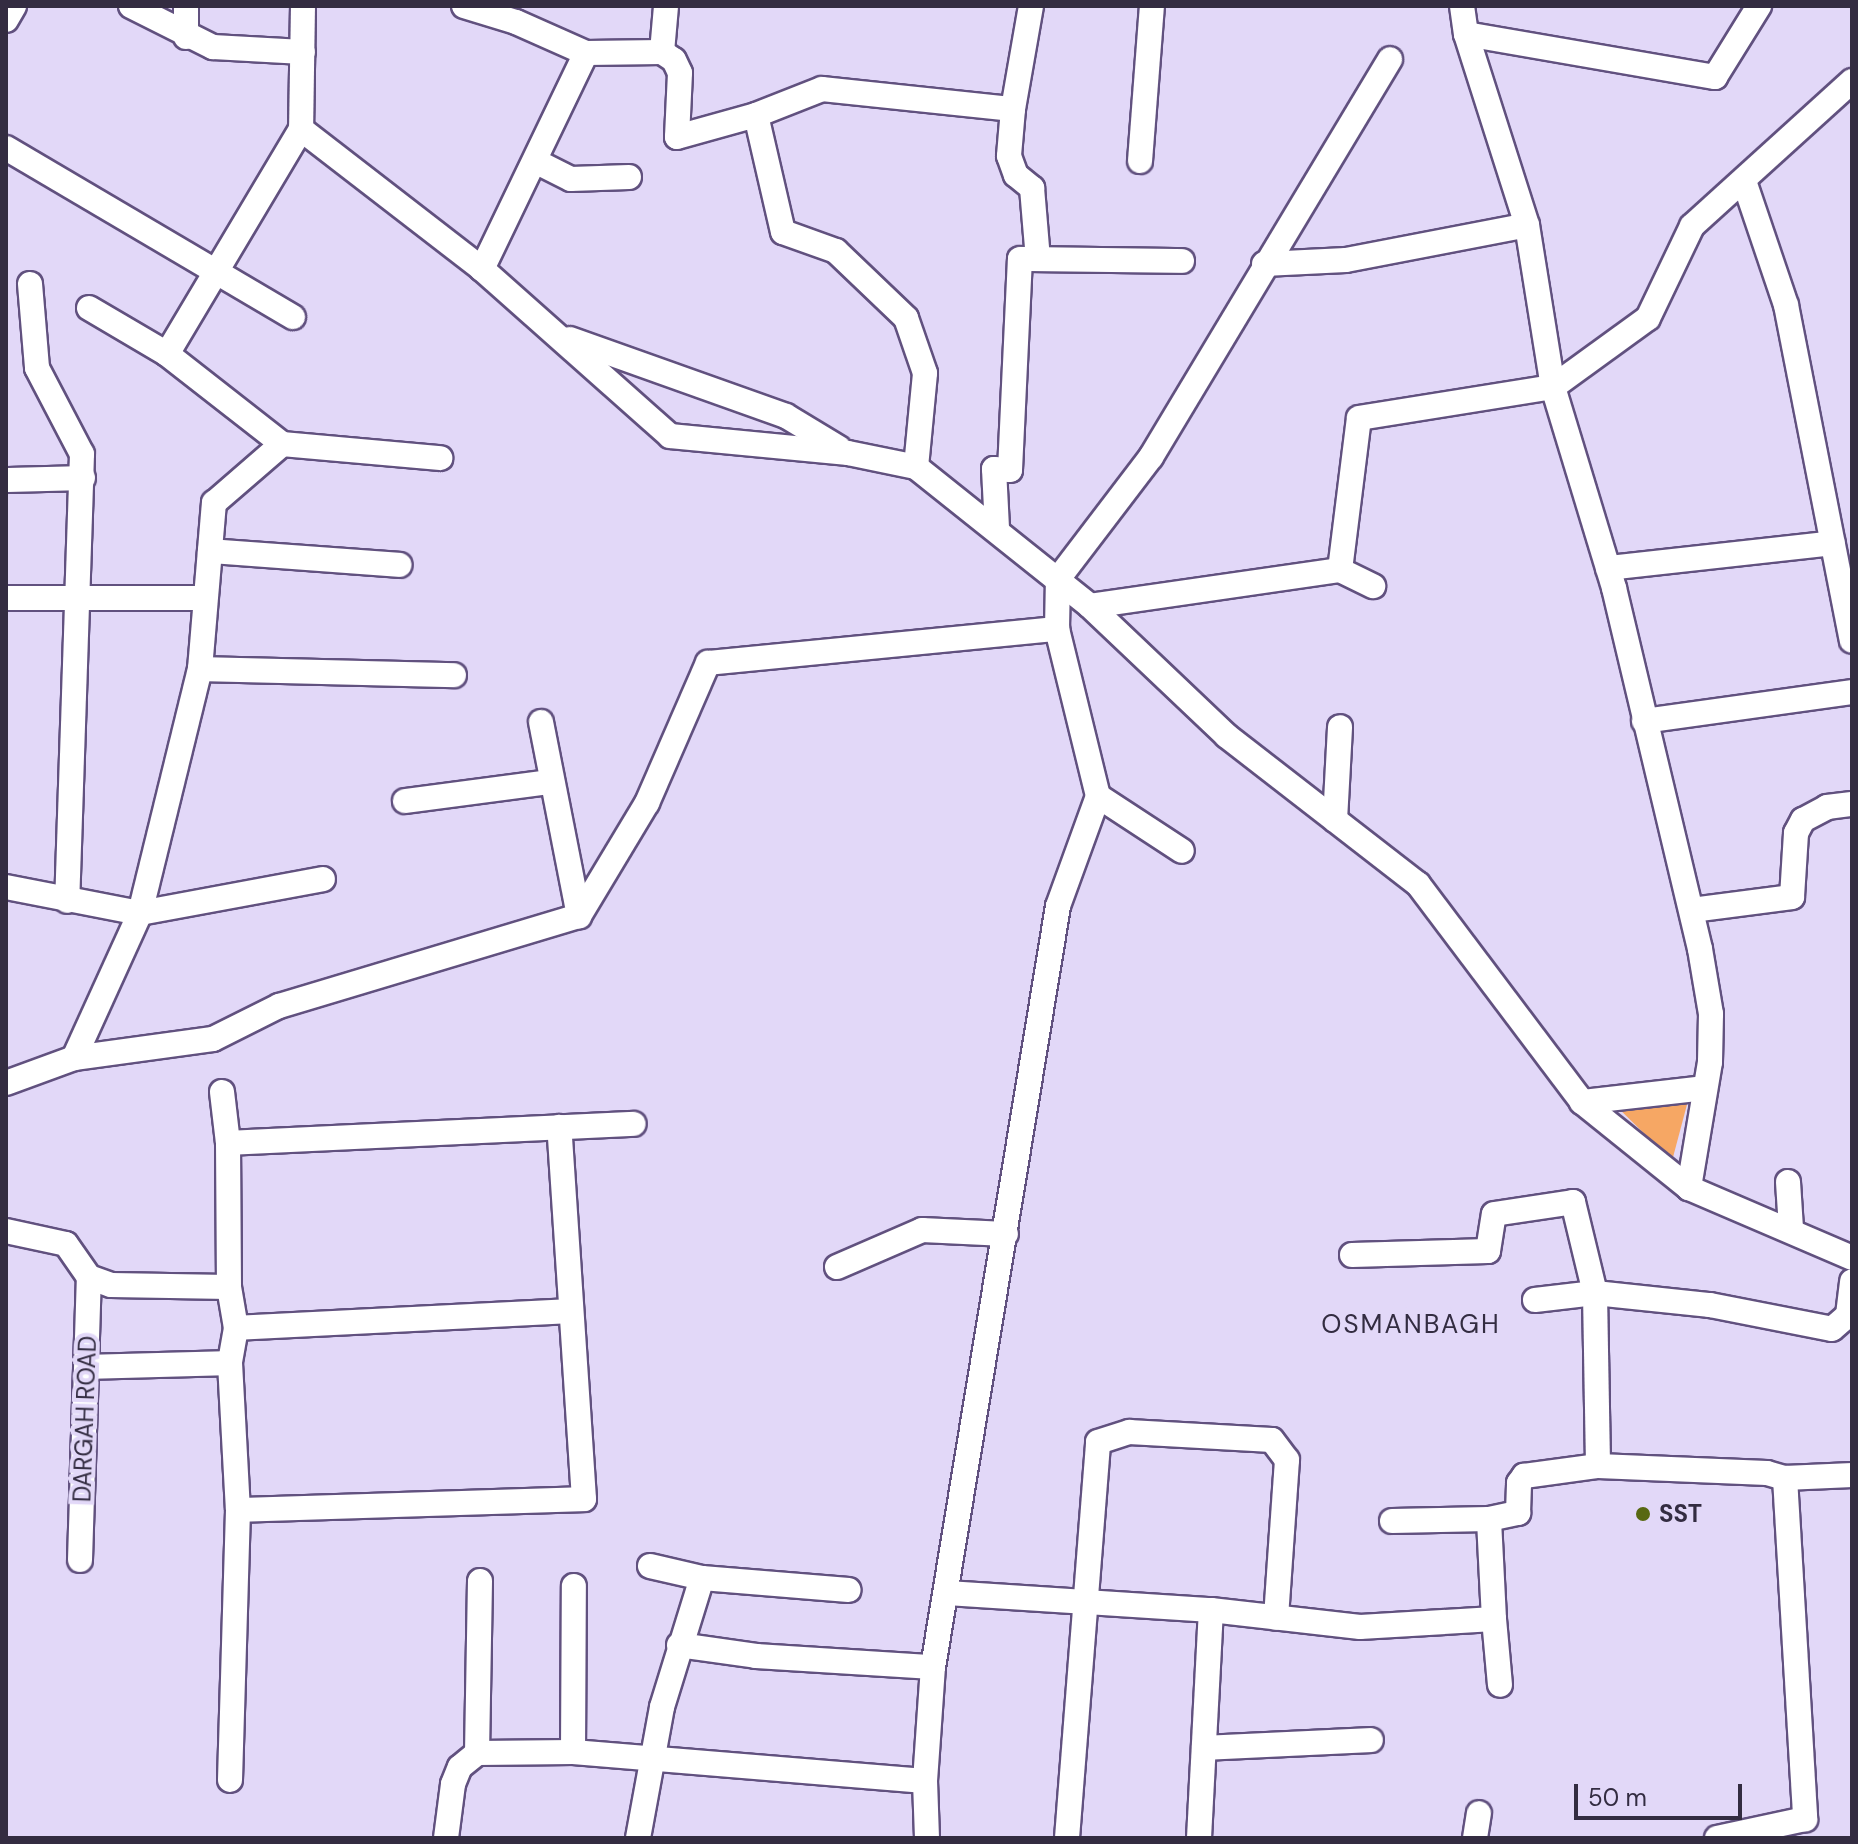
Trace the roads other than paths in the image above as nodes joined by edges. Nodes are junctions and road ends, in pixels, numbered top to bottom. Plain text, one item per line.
1 (14, 6) edge
2 (131, 6) edge
3 (186, 6) edge
4 (303, 6) edge
5 (464, 6) edge
6 (666, 6) edge
7 (1031, 6) edge
8 (1152, 6) edge
9 (1462, 6) edge
10 (1759, 6) edge
11 (6, 20) edge
12 (1466, 34) junction
13 (186, 37) junction
14 (303, 52) junction
15 (662, 52) junction
16 (586, 53) junction
17 (1390, 59) dead end
18 (1852, 81) edge
19 (1013, 109) junction
20 (756, 115) junction
21 (301, 129) junction
22 (6, 148) edge
23 (535, 161) junction
24 (1140, 161) dead end
25 (629, 177) dead end
26 (1744, 181) junction
27 (1527, 225) junction
28 (1038, 259) junction
29 (1182, 261) dead end
30 (1264, 264) junction
31 (216, 269) junction
32 (482, 269) junction
33 (30, 284) dead end
34 (89, 308) dead end
35 (293, 317) dead end
36 (562, 336) junction
37 (167, 354) junction
38 (1553, 387) junction
39 (282, 444) junction
40 (848, 453) junction
41 (440, 458) dead end
42 (916, 467) junction
43 (83, 478) junction
44 (6, 480) edge
45 (997, 528) junction
46 (1833, 543) junction
47 (210, 551) junction
48 (399, 565) dead end
49 (1608, 568) junction
50 (1340, 570) junction
51 (1058, 579) junction
52 (1847, 584) edge
53 (1373, 586) dead end
54 (75, 596) junction
55 (6, 598) edge
56 (205, 598) junction
57 (1090, 606) junction
58 (1057, 629) junction
59 (1852, 641) edge
60 (200, 669) junction
61 (454, 675) dead end
62 (1852, 692) edge
63 (1644, 721) junction
64 (541, 722) dead end
65 (1340, 727) dead end
66 (550, 782) junction
67 (1098, 796) junction
68 (405, 801) dead end
69 (1852, 804) edge
70 (1335, 820) junction
71 (1182, 851) dead end
72 (323, 879) dead end
73 (6, 887) edge
74 (67, 901) junction
75 (1692, 910) junction
76 (140, 913) junction
77 (579, 916) junction
78 (74, 1058) junction
79 (6, 1083) edge
80 (1704, 1088) junction
81 (222, 1092) dead end
82 (1582, 1102) junction
83 (634, 1124) dead end
84 (559, 1127) junction
85 (228, 1143) junction
86 (1788, 1182) dead end
87 (1689, 1188) junction
88 (1791, 1229) junction
89 (6, 1231) edge
90 (1006, 1234) junction
91 (1352, 1255) dead end
92 (1852, 1258) edge
93 (837, 1267) dead end
94 (89, 1277) junction
95 (1852, 1281) edge
96 (229, 1287) junction
97 (1595, 1293) junction
98 (1535, 1300) dead end
99 (570, 1311) junction
100 (1847, 1326) edge
101 (236, 1328) junction
102 (230, 1363) junction
103 (87, 1367) junction
104 (1598, 1466) junction
105 (1852, 1475) edge
106 (1785, 1478) junction
107 (238, 1510) junction
108 (1489, 1519) junction
109 (1392, 1521) dead end
110 (80, 1560) dead end
111 (650, 1566) dead end
112 (702, 1578) junction
113 (480, 1581) dead end
114 (574, 1586) dead end
115 (849, 1590) dead end
116 (947, 1593) junction
117 (1089, 1601) junction
118 (1211, 1610) junction
119 (1276, 1618) junction
120 (1494, 1619) junction
121 (679, 1645) junction
122 (933, 1667) junction
123 (1500, 1685) dead end
124 (1371, 1740) dead end
125 (1204, 1748) junction
126 (573, 1752) junction
127 (477, 1753) junction
128 (650, 1760) junction
129 (230, 1780) dead end
130 (925, 1781) junction
131 (1479, 1813) dead end
132 (1807, 1829) edge
133 (446, 1838) edge
134 (638, 1838) edge
135 (927, 1838) edge
136 (1067, 1838) edge
137 (1199, 1838) edge
138 (1475, 1838) edge
139 (1717, 1838) edge

1 - 11 street
2 - 13 street
3 - 13 street
4 - 14 street
5 - 16 street
6 - 15 street
7 - 19 street
8 - 24 street
9 - 12 street
10 - 12 street
12 - 27 street
13 - 14 street
14 - 21 street
15 - 16 street
15 - 20 street
16 - 23 street
17 - 30 street
18 - 26 street
19 - 20 street
19 - 28 street
20 - 42 street
21 - 31 street
21 - 32 street
22 - 31 street
23 - 25 street
23 - 32 street
26 - 38 street
26 - 46 street
27 - 30 street
27 - 38 street
28 - 29 street
28 - 45 street
30 - 51 street
31 - 35 street
31 - 37 street
32 - 36 street
33 - 43 street
34 - 37 street
36 - 40 street
36 - 40 street
37 - 39 street
38 - 49 street
38 - 50 street
39 - 41 street
39 - 47 street
40 - 42 street
42 - 45 street
43 - 44 street
43 - 54 street
45 - 51 street
46 - 49 street
46 - 52 street
47 - 48 street
47 - 56 street
49 - 63 street
50 - 53 street
50 - 57 street
51 - 57 street
51 - 58 street
52 - 59 street
54 - 55 street
54 - 56 street
54 - 74 street
56 - 60 street
57 - 70 street
58 - 67 street
58 - 77 street
60 - 61 street
60 - 76 street
62 - 63 street
63 - 75 street
64 - 66 street
65 - 70 street
66 - 68 street
66 - 77 street
67 - 71 street
67 - 90 street
69 - 75 street
70 - 82 street
72 - 76 street
73 - 74 street
74 - 76 street
75 - 80 street
76 - 78 street
77 - 78 street
78 - 79 street
80 - 82 street
80 - 87 street
81 - 85 street
82 - 87 street
83 - 84 street
84 - 85 street
84 - 99 street
85 - 96 street
86 - 88 street
87 - 88 street
88 - 92 street
89 - 94 street
90 - 93 street
90 - 116 street
91 - 97 street
94 - 96 street
94 - 103 street, DARGAH ROAD
95 - 100 street
96 - 101 street
97 - 98 street
97 - 100 street
97 - 104 street
99 - 101 street
99 - 107 street
101 - 102 street
102 - 103 street
102 - 107 street
103 - 110 street, DARGAH ROAD
104 - 106 street
104 - 108 street
105 - 106 street
106 - 132 street
107 - 129 street
108 - 109 street
108 - 120 street
111 - 112 street
112 - 115 street
112 - 121 street
113 - 127 street
114 - 126 street
116 - 117 street
116 - 122 street
117 - 118 street
117 - 119 street
117 - 136 street
118 - 119 street
118 - 125 street
119 - 120 street
120 - 123 street
121 - 122 street
121 - 128 street
122 - 130 street
124 - 125 street
125 - 137 street
126 - 127 street
126 - 128 street
127 - 133 street
128 - 130 street
128 - 134 street
130 - 135 street
131 - 138 street
132 - 139 street

